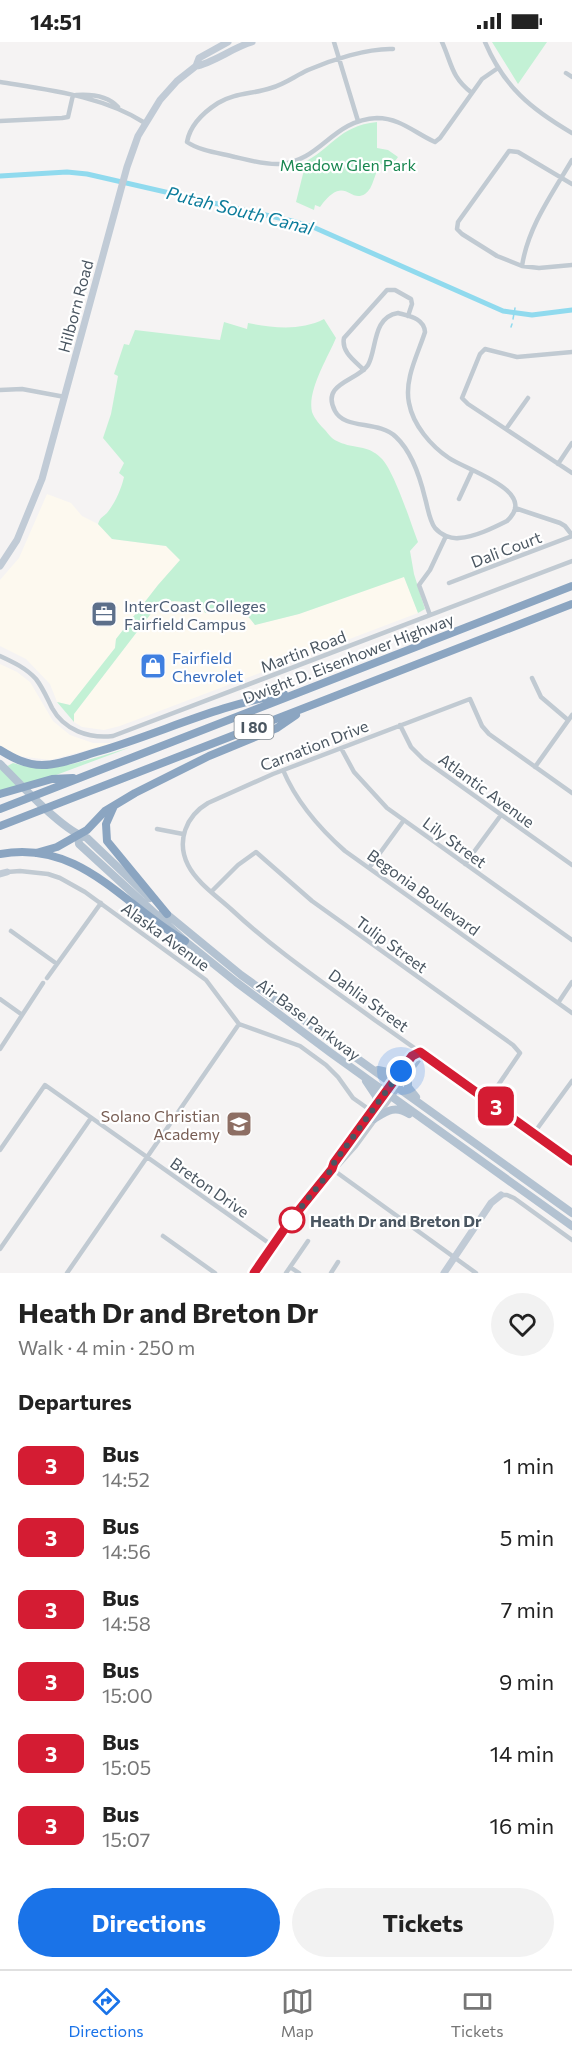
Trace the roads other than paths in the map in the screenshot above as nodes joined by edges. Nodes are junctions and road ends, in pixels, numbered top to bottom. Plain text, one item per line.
1 (228, 42) edge
2 (252, 42) edge
3 (334, 42) edge
4 (442, 42) edge
5 (485, 42) edge
6 (393, 49) dead end
7 (340, 60) junction
8 (195, 66) junction
9 (498, 68) junction
10 (566, 73) dead end
11 (572, 77) edge
12 (0, 82) edge
13 (472, 93) junction
14 (73, 95) junction
15 (93, 96) junction
16 (103, 102) junction
17 (118, 107) junction
18 (0, 121) edge
19 (357, 121) junction
20 (145, 123) junction
21 (572, 133) edge
22 (572, 160) edge
23 (561, 178) junction
24 (572, 184) edge
25 (572, 265) edge
26 (522, 266) junction
27 (408, 316) junction
28 (572, 352) edge
29 (364, 370) junction
30 (0, 390) edge
31 (65, 397) junction
32 (528, 398) dead end
33 (506, 429) junction
34 (572, 443) edge
35 (558, 464) junction
36 (472, 471) junction
37 (572, 473) edge
38 (459, 499) dead end
39 (515, 508) junction
40 (446, 536) junction
41 (572, 536) edge
42 (572, 561) edge
43 (0, 566) edge
44 (449, 583) dead end
45 (572, 586) edge
46 (572, 604) edge
47 (430, 615) junction
48 (0, 656) edge
49 (532, 678) dead end
50 (302, 692) junction
51 (310, 706) junction
52 (570, 717) edge
53 (400, 725) junction
54 (341, 748) junction
55 (0, 750) edge
56 (0, 764) edge
57 (535, 767) junction
58 (283, 770) junction
59 (80, 778) junction
60 (0, 794) edge
61 (572, 794) edge
62 (116, 803) junction
63 (0, 809) edge
64 (501, 815) junction
65 (404, 820) junction
66 (0, 826) edge
67 (157, 830) dead end
68 (183, 834) junction
69 (78, 836) junction
70 (36, 853) junction
71 (0, 854) edge
72 (465, 864) junction
73 (572, 865) edge
74 (369, 868) junction
75 (3, 873) edge
76 (212, 891) junction
77 (101, 903) junction
78 (167, 914) junction
79 (11, 931) dead end
80 (572, 940) edge
81 (185, 941) junction
82 (57, 964) junction
83 (47, 978) dead end
84 (572, 982) edge
85 (43, 983) dead end
86 (0, 999) edge
87 (558, 1003) junction
88 (572, 1013) edge
89 (21, 1014) junction
90 (239, 1024) junction
91 (0, 1049) edge
92 (420, 1052) junction
93 (408, 1061) junction
94 (368, 1067) junction
95 (411, 1070) junction
96 (362, 1075) junction
97 (572, 1081) edge
98 (394, 1086) junction
99 (388, 1094) junction
100 (488, 1100) junction
101 (377, 1106) junction
102 (432, 1113) junction
103 (91, 1118) junction
104 (374, 1119) junction
105 (534, 1133) junction
106 (454, 1142) junction
107 (0, 1150) edge
108 (147, 1157) junction
109 (572, 1161) edge
110 (332, 1169) junction
111 (501, 1195) joint
112 (572, 1213) edge
113 (572, 1226) edge
114 (163, 1236) dead end
115 (572, 1240) edge
116 (308, 1241) dead end
117 (273, 1246) junction
118 (0, 1249) edge
119 (455, 1257) junction
120 (338, 1262) dead end
121 (290, 1267) junction
122 (67, 1273) edge
123 (215, 1273) edge
124 (255, 1273) edge
125 (285, 1273) edge
126 (299, 1273) edge
127 (331, 1273) edge
128 (444, 1273) edge
129 (476, 1273) edge

1 - 8 street, Hilborn Road
2 - 8 street, Hilborn Road
3 - 7 street
4 - 13 street
5 - 9 street
6 - 7 street
7 - 19 street
7 - 19 street
8 - 20 street, Hilborn Road
9 - 13 street
9 - 21 street
10 - 11 street
12 - 14 street
13 - 19 street
14 - 15 street
14 - 16 street
14 - 18 street
15 - 16 street
15 - 17 street
16 - 17 street
17 - 20 street
20 - 31 street, Hilborn Road
22 - 23 street
23 - 24 street
23 - 26 street
23 - 26 street
25 - 26 street
27 - 29 street
27 - 29 street
27 - 36 street
28 - 33 street
29 - 40 street
30 - 31 street
31 - 43 street, Hilborn Road
32 - 33 street
33 - 35 street
34 - 35 street
35 - 37 street
36 - 38 street
36 - 39 street
39 - 40 street
39 - 41 street
40 - 47 street
41 - 44 street, Dali Court
42 - 47 street, Martin Road
45 - 50 highway, Dwight D. Eisenhower Highway / I 80
46 - 51 highway, Dwight D. Eisenhower Highway / I 80
47 - 48 street, Martin Road
49 - 52 street
50 - 55 highway
50 - 59 highway, Dwight D. Eisenhower Highway / I 80
51 - 62 highway
51 - 66 highway, Dwight D. Eisenhower Highway / I 80
52 - 57 street
53 - 54 street, Carnation Drive
53 - 57 street, Carnation Drive
53 - 64 street, Atlantic Avenue
54 - 58 street, Carnation Drive
54 - 65 street, Lily Street
56 - 69 main road, Air Base Parkway
57 - 61 street
58 - 68 street, Carnation Drive
58 - 74 street, Begonia Boulevard
59 - 60 highway
59 - 63 highway, Dwight D. Eisenhower Highway / I 80
62 - 69 highway
62 - 78 highway
64 - 72 street
64 - 73 street, Atlantic Avenue
65 - 72 street, Lily Street
65 - 74 street
67 - 68 street
68 - 76 street, Dahlia Street
69 - 70 highway
69 - 78 main road, Air Base Parkway
69 - 81 main road, Air Base Parkway
70 - 71 highway
70 - 81 highway
72 - 80 street, Lily Street
74 - 87 street, Begonia Boulevard
75 - 77 street, Alaska Avenue
76 - 92 street, Dahlia Street
76 - 100 street, Tulip Street
77 - 82 street
77 - 90 street, Alaska Avenue
78 - 94 main road, Air Base Parkway
79 - 82 street
81 - 96 main road, Air Base Parkway
82 - 83 street
84 - 87 street
85 - 89 street
86 - 89 street
87 - 88 street, Begonia Boulevard
89 - 91 street
90 - 101 street
90 - 108 street
92 - 93 street
92 - 95 street
92 - 100 street, Dahlia Street
93 - 94 main road
93 - 98 street
94 - 98 main road, Air Base Parkway
95 - 98 street
95 - 102 main road
96 - 99 main road, Air Base Parkway
96 - 101 main road
97 - 105 street
98 - 99 street
98 - 102 main road, Air Base Parkway
99 - 101 street
99 - 104 street
99 - 106 main road, Air Base Parkway
100 - 105 street, Dahlia Street
101 - 110 street
102 - 112 main road, Air Base Parkway
103 - 107 street, Breton Drive
103 - 108 street, Breton Drive
103 - 118 street
104 - 106 main road
104 - 110 street
105 - 109 street, Dahlia Street
106 - 113 main road, Air Base Parkway
108 - 117 street, Breton Drive
108 - 122 street
110 - 117 street
110 - 119 street
111 - 115 street
111 - 119 street
114 - 123 street
116 - 121 street
117 - 124 street
119 - 128 street
119 - 129 street
120 - 127 street
121 - 125 street
121 - 126 street

